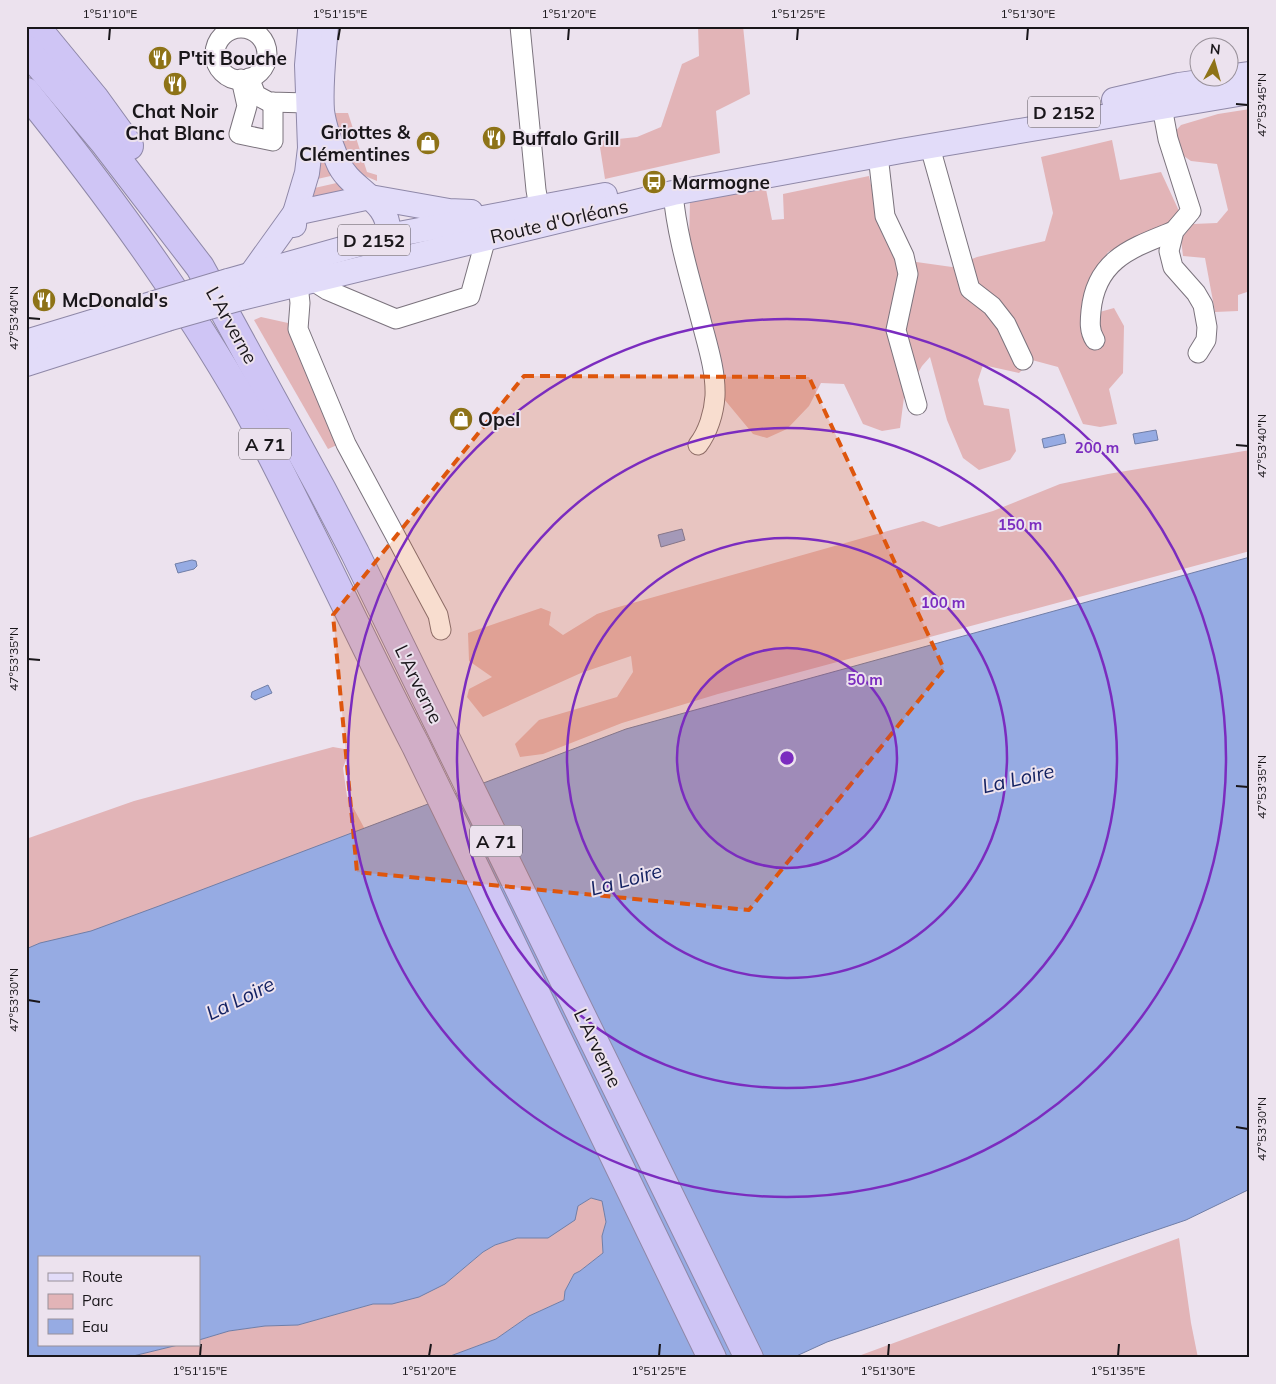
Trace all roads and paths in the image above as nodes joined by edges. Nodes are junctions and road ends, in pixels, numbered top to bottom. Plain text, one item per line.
1 (35, 26) edge
2 (311, 26) edge
3 (326, 26) edge
4 (520, 26) edge
5 (213, 33) edge
6 (26, 49) edge
7 (245, 79) junction
8 (1188, 84) edge
9 (26, 92) edge
10 (1250, 92) edge
11 (273, 102) junction
12 (308, 103) junction
13 (1162, 107) junction
14 (26, 115) edge
15 (930, 147) junction
16 (878, 155) junction
17 (673, 193) junction
18 (370, 197) junction
19 (539, 207) junction
20 (295, 213) junction
21 (497, 214) junction
22 (1174, 231) junction
23 (388, 236) junction
24 (486, 238) junction
25 (142, 243) junction
26 (299, 260) junction
27 (200, 267) junction
28 (375, 267) junction
29 (252, 273) junction
30 (306, 282) junction
31 (234, 289) junction
32 (163, 311) junction
33 (30, 339) edge
34 (1094, 340) dead end
35 (1198, 353) dead end
36 (1023, 360) dead end
37 (26, 364) edge
38 (917, 405) dead end
39 (698, 446) dead end
40 (441, 630) dead end
41 (712, 1358) edge
42 (749, 1358) edge

1 - 27 highway
2 - 12 main road
3 - 18 main road
4 - 19 street
5 - 7 street
5 - 7 street
6 - 27 highway, L'Arverne / A 71
7 - 11 street
7 - 11 street
8 - 19 main road, Route d'Orléans / D 2152
9 - 25 highway, L'Arverne / A 71
10 - 13 main road, Route d'Orléans / D 2152
11 - 12 street
12 - 20 main road
13 - 15 main road, Route d'Orléans / D 2152
13 - 22 street
14 - 25 highway
15 - 16 main road, Route d'Orléans / D 2152
15 - 36 street
16 - 17 main road, Route d'Orléans / D 2152
16 - 38 street
17 - 24 main road, Route d'Orléans / D 2152
17 - 39 street
18 - 20 main road
18 - 21 main road
18 - 23 main road
19 - 21 main road, Route d'Orléans / D 2152
20 - 26 main road
20 - 29 main road
21 - 23 main road, Route d'Orléans / D 2152
22 - 34 street
22 - 35 street
23 - 26 main road, Route d'Orléans / D 2152
23 - 28 main road
24 - 28 main road, Route d'Orléans / D 2152
24 - 30 street
25 - 41 highway, L'Arverne / A 71
26 - 29 main road, Route d'Orléans / D 2152
26 - 30 main road
27 - 42 highway, L'Arverne / A 71
28 - 30 main road, Route d'Orléans / D 2152
29 - 31 main road, Route d'Orléans / D 2152
30 - 31 main road, Route d'Orléans / D 2152
30 - 40 street
31 - 32 main road, Route d'Orléans / D 2152, bridge
32 - 33 main road, Route d'Orléans / D 2152
32 - 37 main road, Route d'Orléans / D 2152

